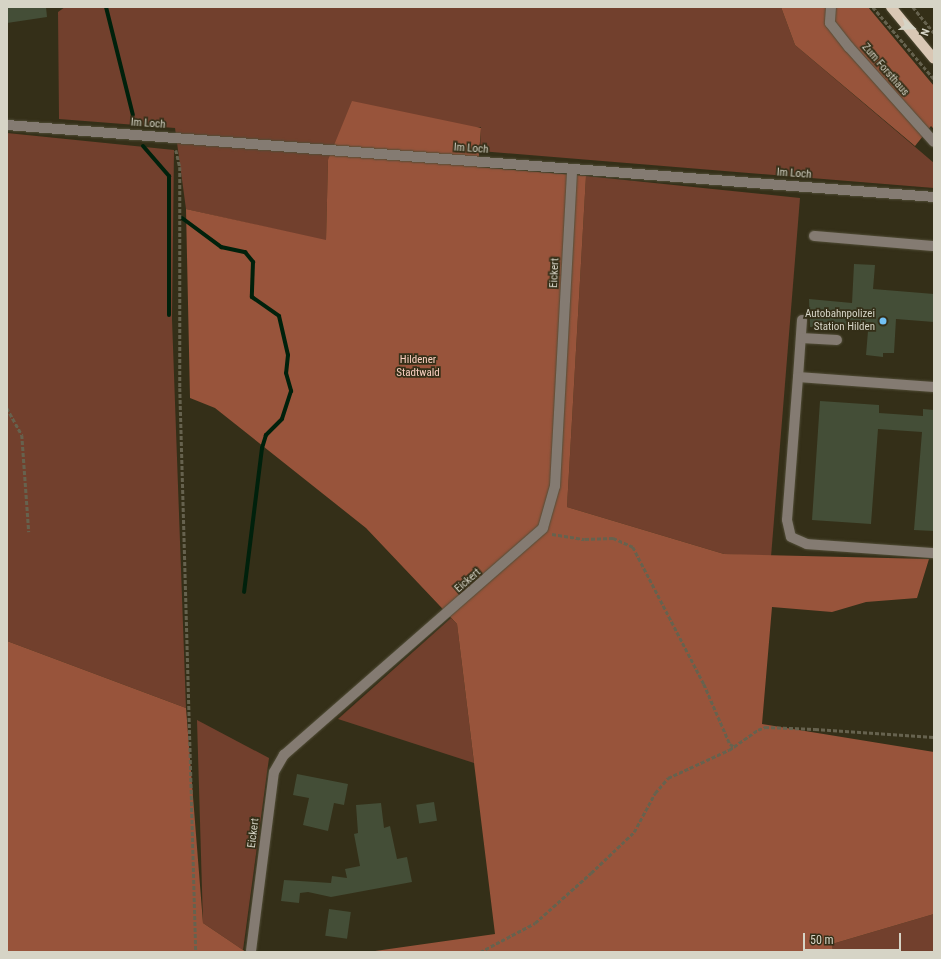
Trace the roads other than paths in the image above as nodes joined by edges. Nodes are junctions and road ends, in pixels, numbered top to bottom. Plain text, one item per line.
1 (831, 7) edge
2 (891, 7) edge
3 (934, 59) edge
4 (7, 125) edge
5 (934, 142) edge
6 (572, 169) junction
7 (934, 197) edge
8 (814, 236) dead end
9 (934, 246) edge
10 (802, 320) dead end
11 (800, 338) junction
12 (837, 340) dead end
13 (798, 377) junction
14 (934, 387) edge
15 (934, 553) edge
16 (251, 951) dead end

1 - 5 street, Zum Forsthaus
2 - 3 main road
4 - 6 street, Im Loch
6 - 7 street, Im Loch
6 - 16 street, Eickert
8 - 9 street
10 - 11 street
11 - 12 street
11 - 13 street
13 - 14 street
13 - 15 street

